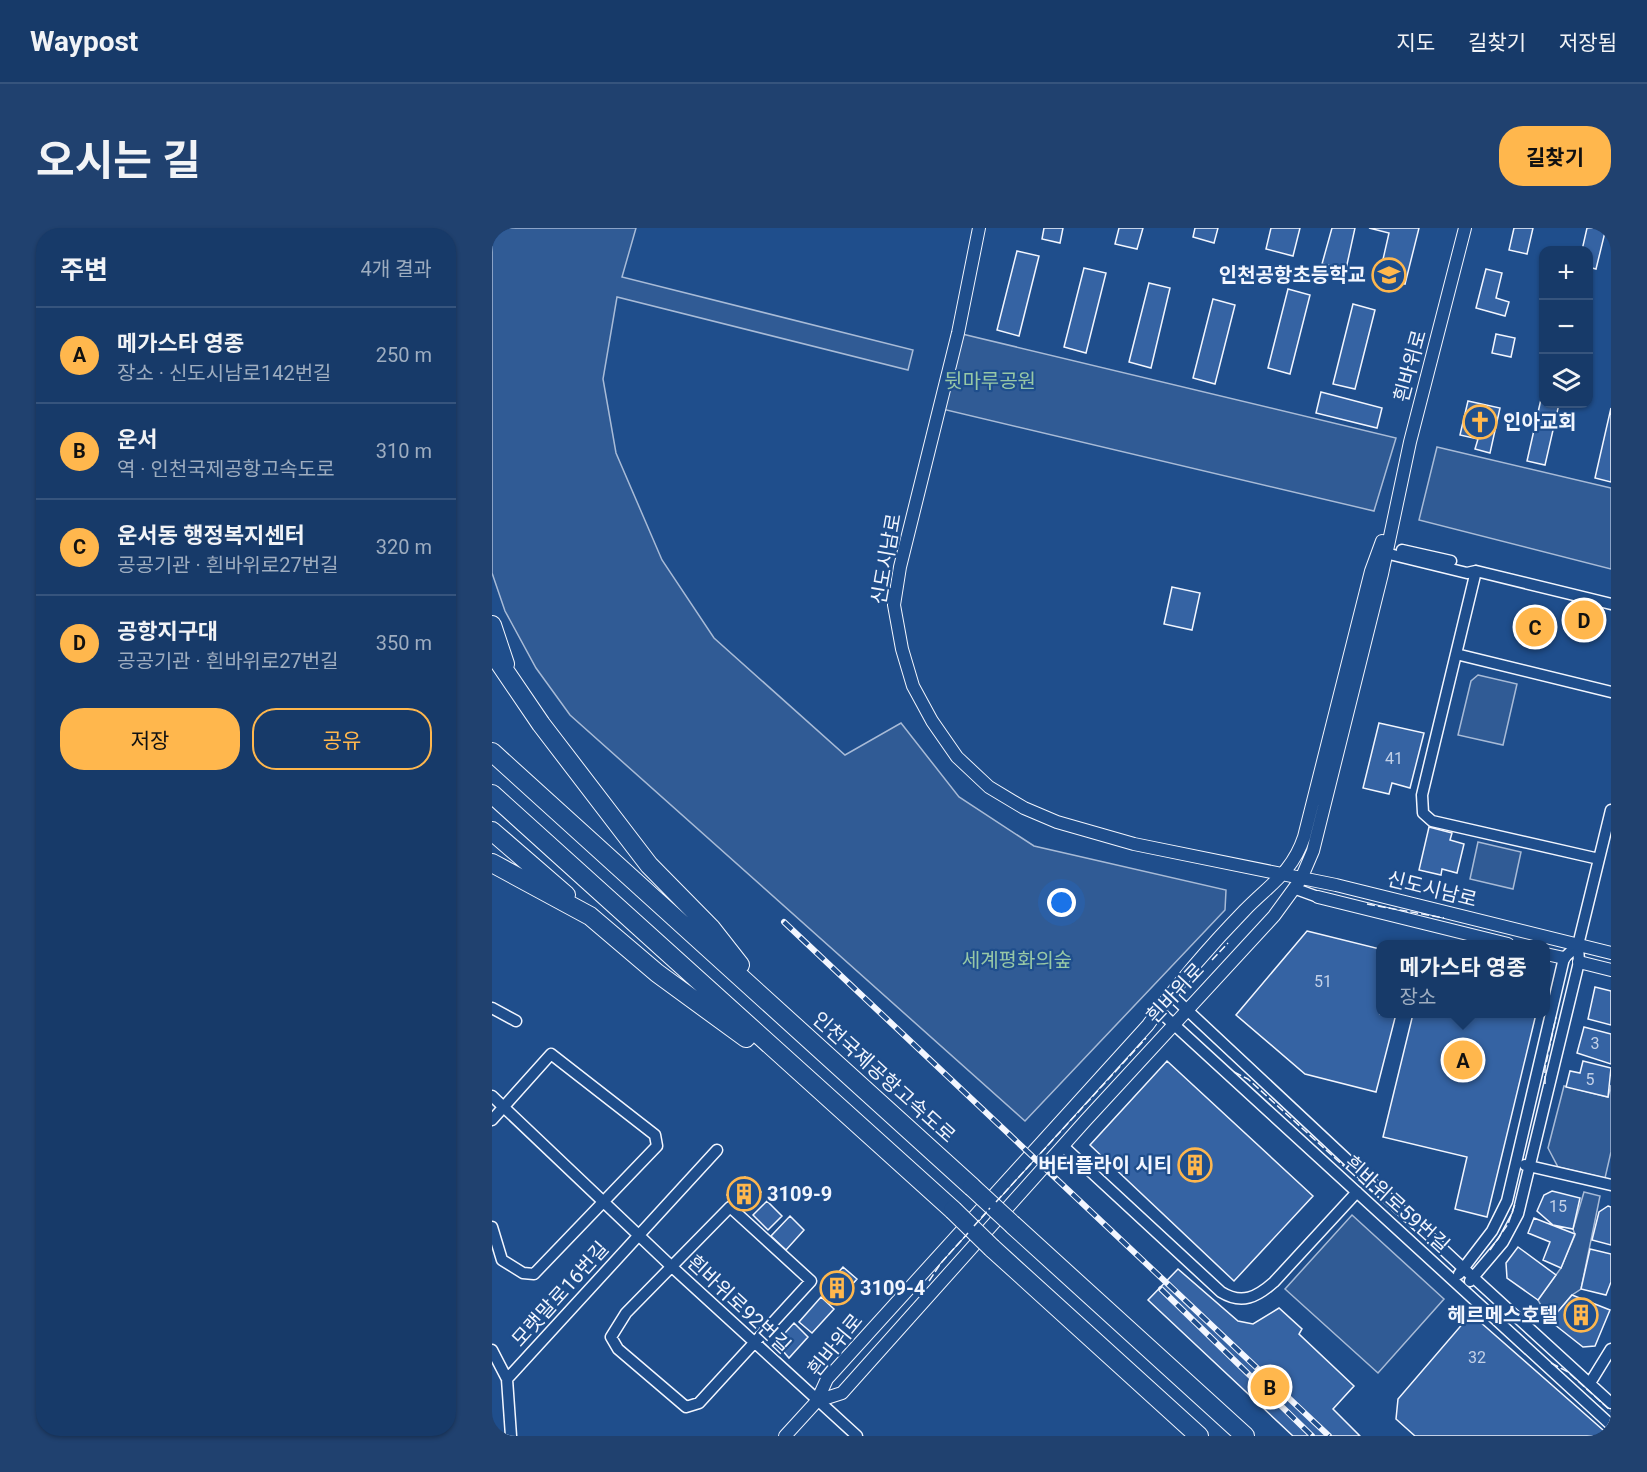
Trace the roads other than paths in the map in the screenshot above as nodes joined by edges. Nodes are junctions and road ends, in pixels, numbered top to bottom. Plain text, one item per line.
1 (979, 228) edge
2 (1465, 228) edge
3 (1383, 549) junction
4 (1476, 571) junction
5 (1611, 604) edge
6 (492, 625) edge
7 (492, 652) edge
8 (1456, 654) junction
9 (507, 672) junction
10 (1611, 692) edge
11 (492, 752) edge
12 (492, 794) edge
13 (1611, 810) edge
14 (492, 831) edge
15 (1599, 859) junction
16 (492, 863) edge
17 (1280, 879) junction
18 (1298, 884) junction
19 (1318, 897) joint
20 (590, 916) junction
21 (1488, 940) edge
22 (1578, 945) junction
23 (1611, 953) edge
24 (1550, 955) edge
25 (1564, 958) junction
26 (1580, 962) junction
27 (1611, 970) edge
28 (1170, 994) junction
29 (770, 1003) junction
30 (492, 1008) edge
31 (1187, 1009) junction
32 (1158, 1010) junction
33 (1550, 1018) edge
34 (1550, 1018) edge
35 (516, 1021) dead end
36 (1174, 1023) junction
37 (824, 1095) junction
38 (492, 1096) edge
39 (503, 1107) junction
40 (492, 1120) edge
41 (1063, 1146) junction
42 (717, 1150) dead end
43 (1516, 1163) junction
44 (1530, 1166) junction
45 (1611, 1185) edge
46 (1357, 1192) junction
47 (603, 1203) junction
48 (492, 1227) edge
49 (639, 1234) junction
50 (671, 1266) junction
51 (1463, 1268) junction
52 (1473, 1277) junction
53 (1454, 1280) junction
54 (1463, 1289) junction
55 (756, 1344) junction
56 (1611, 1349) edge
57 (492, 1350) edge
58 (507, 1379) junction
59 (1590, 1383) junction
60 (817, 1401) junction
61 (1611, 1403) edge
62 (1611, 1425) edge
63 (511, 1436) edge
64 (784, 1436) edge
65 (857, 1436) edge
66 (1199, 1436) edge
67 (1245, 1436) edge

1 - 17 street, 신도시남로
2 - 3 street, 흰바위로
3 - 4 street
3 - 17 street, 흰바위로
3 - 18 street, 흰바위로
4 - 5 street
4 - 8 street
6 - 9 highway
7 - 9 highway
8 - 10 street
8 - 15 street
9 - 29 highway
11 - 29 highway, 인천국제공항고속도로
12 - 37 highway
13 - 15 street
14 - 20 highway
15 - 22 street
16 - 20 highway
17 - 18 street, 신도시남로
17 - 28 street, 흰바위로
18 - 19 street, 신도시남로
18 - 22 street, 신도시남로
18 - 31 street, 흰바위로
19 - 21 street, 신도시남로
20 - 37 highway
22 - 23 street, 신도시남로
22 - 25 street
22 - 26 street
24 - 25 street
25 - 26 street
25 - 33 street
26 - 27 street
26 - 44 street
28 - 31 street, 흰바위로59번길
28 - 32 street, 흰바위로
29 - 67 highway, 인천국제공항고속도로, bridge
30 - 35 street
31 - 36 street, 흰바위로
31 - 51 street, 흰바위로59번길
32 - 36 street, 흰바위로59번길
32 - 60 street, 흰바위로
34 - 43 street
36 - 41 street, 흰바위로
36 - 46 street, 흰바위로59번길
37 - 66 highway, bridge
38 - 39 street
39 - 40 street, 모랫말로16번길
39 - 47 street
39 - 47 street, 모랫말로16번길
41 - 46 street
41 - 60 street, 흰바위로
42 - 49 street, 모랫말로16번길
43 - 44 street
43 - 51 street
44 - 45 street
44 - 52 street
46 - 53 street, 흰바위로59번길
47 - 48 street, 모랫말로16번길
47 - 49 street
49 - 50 street, 흰바위로92번길
49 - 58 street, 모랫말로16번길
50 - 55 street, 흰바위로92번길
50 - 55 street
50 - 55 street
51 - 52 street, 흰바위로59번길
51 - 53 street
52 - 54 street
52 - 59 street, 흰바위로59번길
53 - 54 street, 흰바위로59번길
54 - 62 street, 흰바위로59번길
55 - 60 street, 흰바위로92번길
56 - 59 street
57 - 58 street
58 - 63 street
59 - 61 street, 흰바위로59번길
60 - 64 street, 흰바위로
60 - 65 street, 흰바위로92번길

